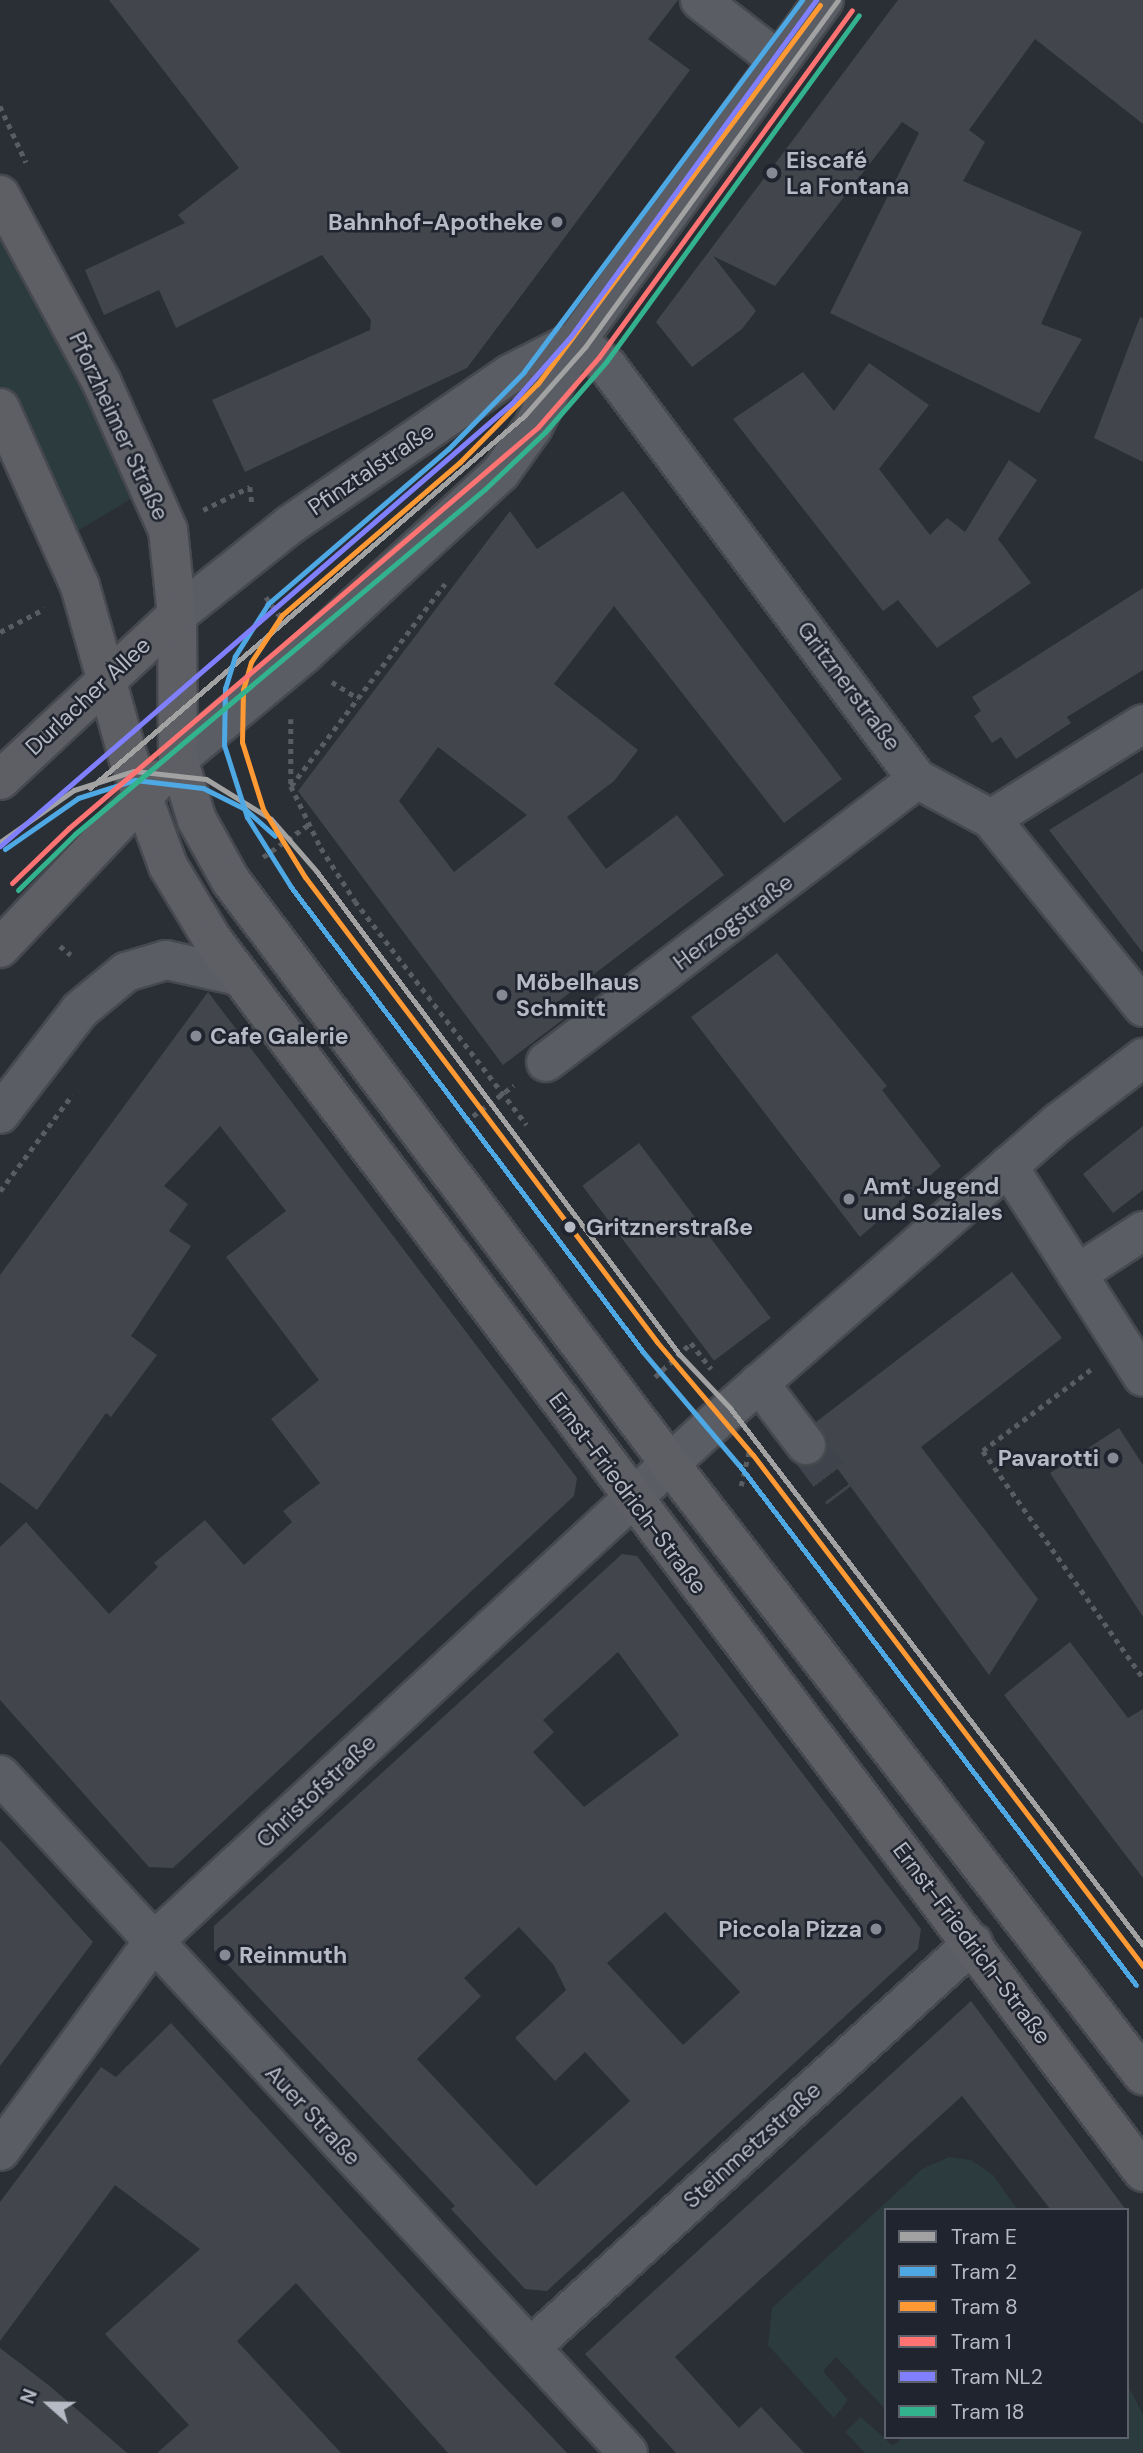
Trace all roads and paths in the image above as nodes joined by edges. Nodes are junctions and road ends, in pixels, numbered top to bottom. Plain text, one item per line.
1 (700, 0) edge
2 (824, 0) edge
3 (779, 61) junction
4 (0, 195) edge
5 (577, 340) junction
6 (0, 408) edge
7 (250, 487) dead end
8 (258, 550) junction
9 (48, 607) dead end
10 (177, 615) junction
11 (0, 632) edge
12 (305, 653) junction
13 (108, 675) junction
14 (358, 698) dead end
15 (292, 714) dead end
16 (1143, 724) edge
17 (178, 760) junction
18 (917, 779) junction
19 (0, 780) edge
20 (144, 795) junction
21 (991, 820) junction
22 (0, 948) edge
23 (238, 976) junction
24 (1143, 1007) edge
25 (1143, 1058) edge
26 (546, 1062) joint
27 (80, 1083) dead end
28 (503, 1093) junction
29 (0, 1114) edge
30 (527, 1125) dead end
31 (432, 1146) junction
32 (1008, 1166) junction
33 (0, 1191) edge
34 (1143, 1231) edge
35 (1077, 1274) junction
36 (1123, 1346) junction
37 (1143, 1377) edge
38 (759, 1383) junction
39 (806, 1445) tunnel mouth
40 (670, 1464) junction
41 (632, 1500) junction
42 (1143, 1678) edge
43 (0, 1774) edge
44 (152, 1942) junction
45 (973, 1943) junction
46 (1143, 2075) edge
47 (0, 2151) edge
48 (1143, 2172) edge
49 (531, 2347) junction
50 (628, 2453) edge

1 - 3 street
2 - 3 street, Pfinztalstraße
3 - 5 street, Pfinztalstraße
4 - 10 main road, Pforzheimer Straße
5 - 8 street, Pfinztalstraße
5 - 12 street, Pfinztalstraße
5 - 18 street, Gritznerstraße
6 - 13 main road
7 - 8 path
8 - 10 street, Pfinztalstraße
8 - 12 path
9 - 11 path
10 - 13 main road, Durlacher Allee
10 - 17 main road, Pforzheimer Straße
12 - 14 path
12 - 17 street, Pfinztalstraße
13 - 19 main road, Durlacher Allee
13 - 20 main road
15 - 28 path
16 - 21 street
17 - 20 main road
17 - 31 main road
18 - 21 street, Gritznerstraße
18 - 26 street, Herzogstraße
20 - 22 main road
20 - 23 main road, Ernst-Friedrich-Straße
21 - 24 street, Gritznerstraße
23 - 29 street
23 - 41 main road, Ernst-Friedrich-Straße
25 - 32 street
26 - 28 path
27 - 33 path
28 - 30 path
28 - 31 path
31 - 40 main road
32 - 35 street
32 - 38 street
34 - 35 street
35 - 36 street
36 - 37 street
36 - 42 path
38 - 39 street
38 - 40 street
40 - 41 street, Christofstraße
40 - 46 main road
41 - 44 street, Christofstraße
41 - 45 main road, Ernst-Friedrich-Straße
43 - 44 street, Auer Straße
44 - 47 street, Christofstraße
44 - 49 street, Auer Straße
45 - 48 main road, Ernst-Friedrich-Straße
45 - 49 street, Steinmetzstraße
49 - 50 street, Auer Straße

